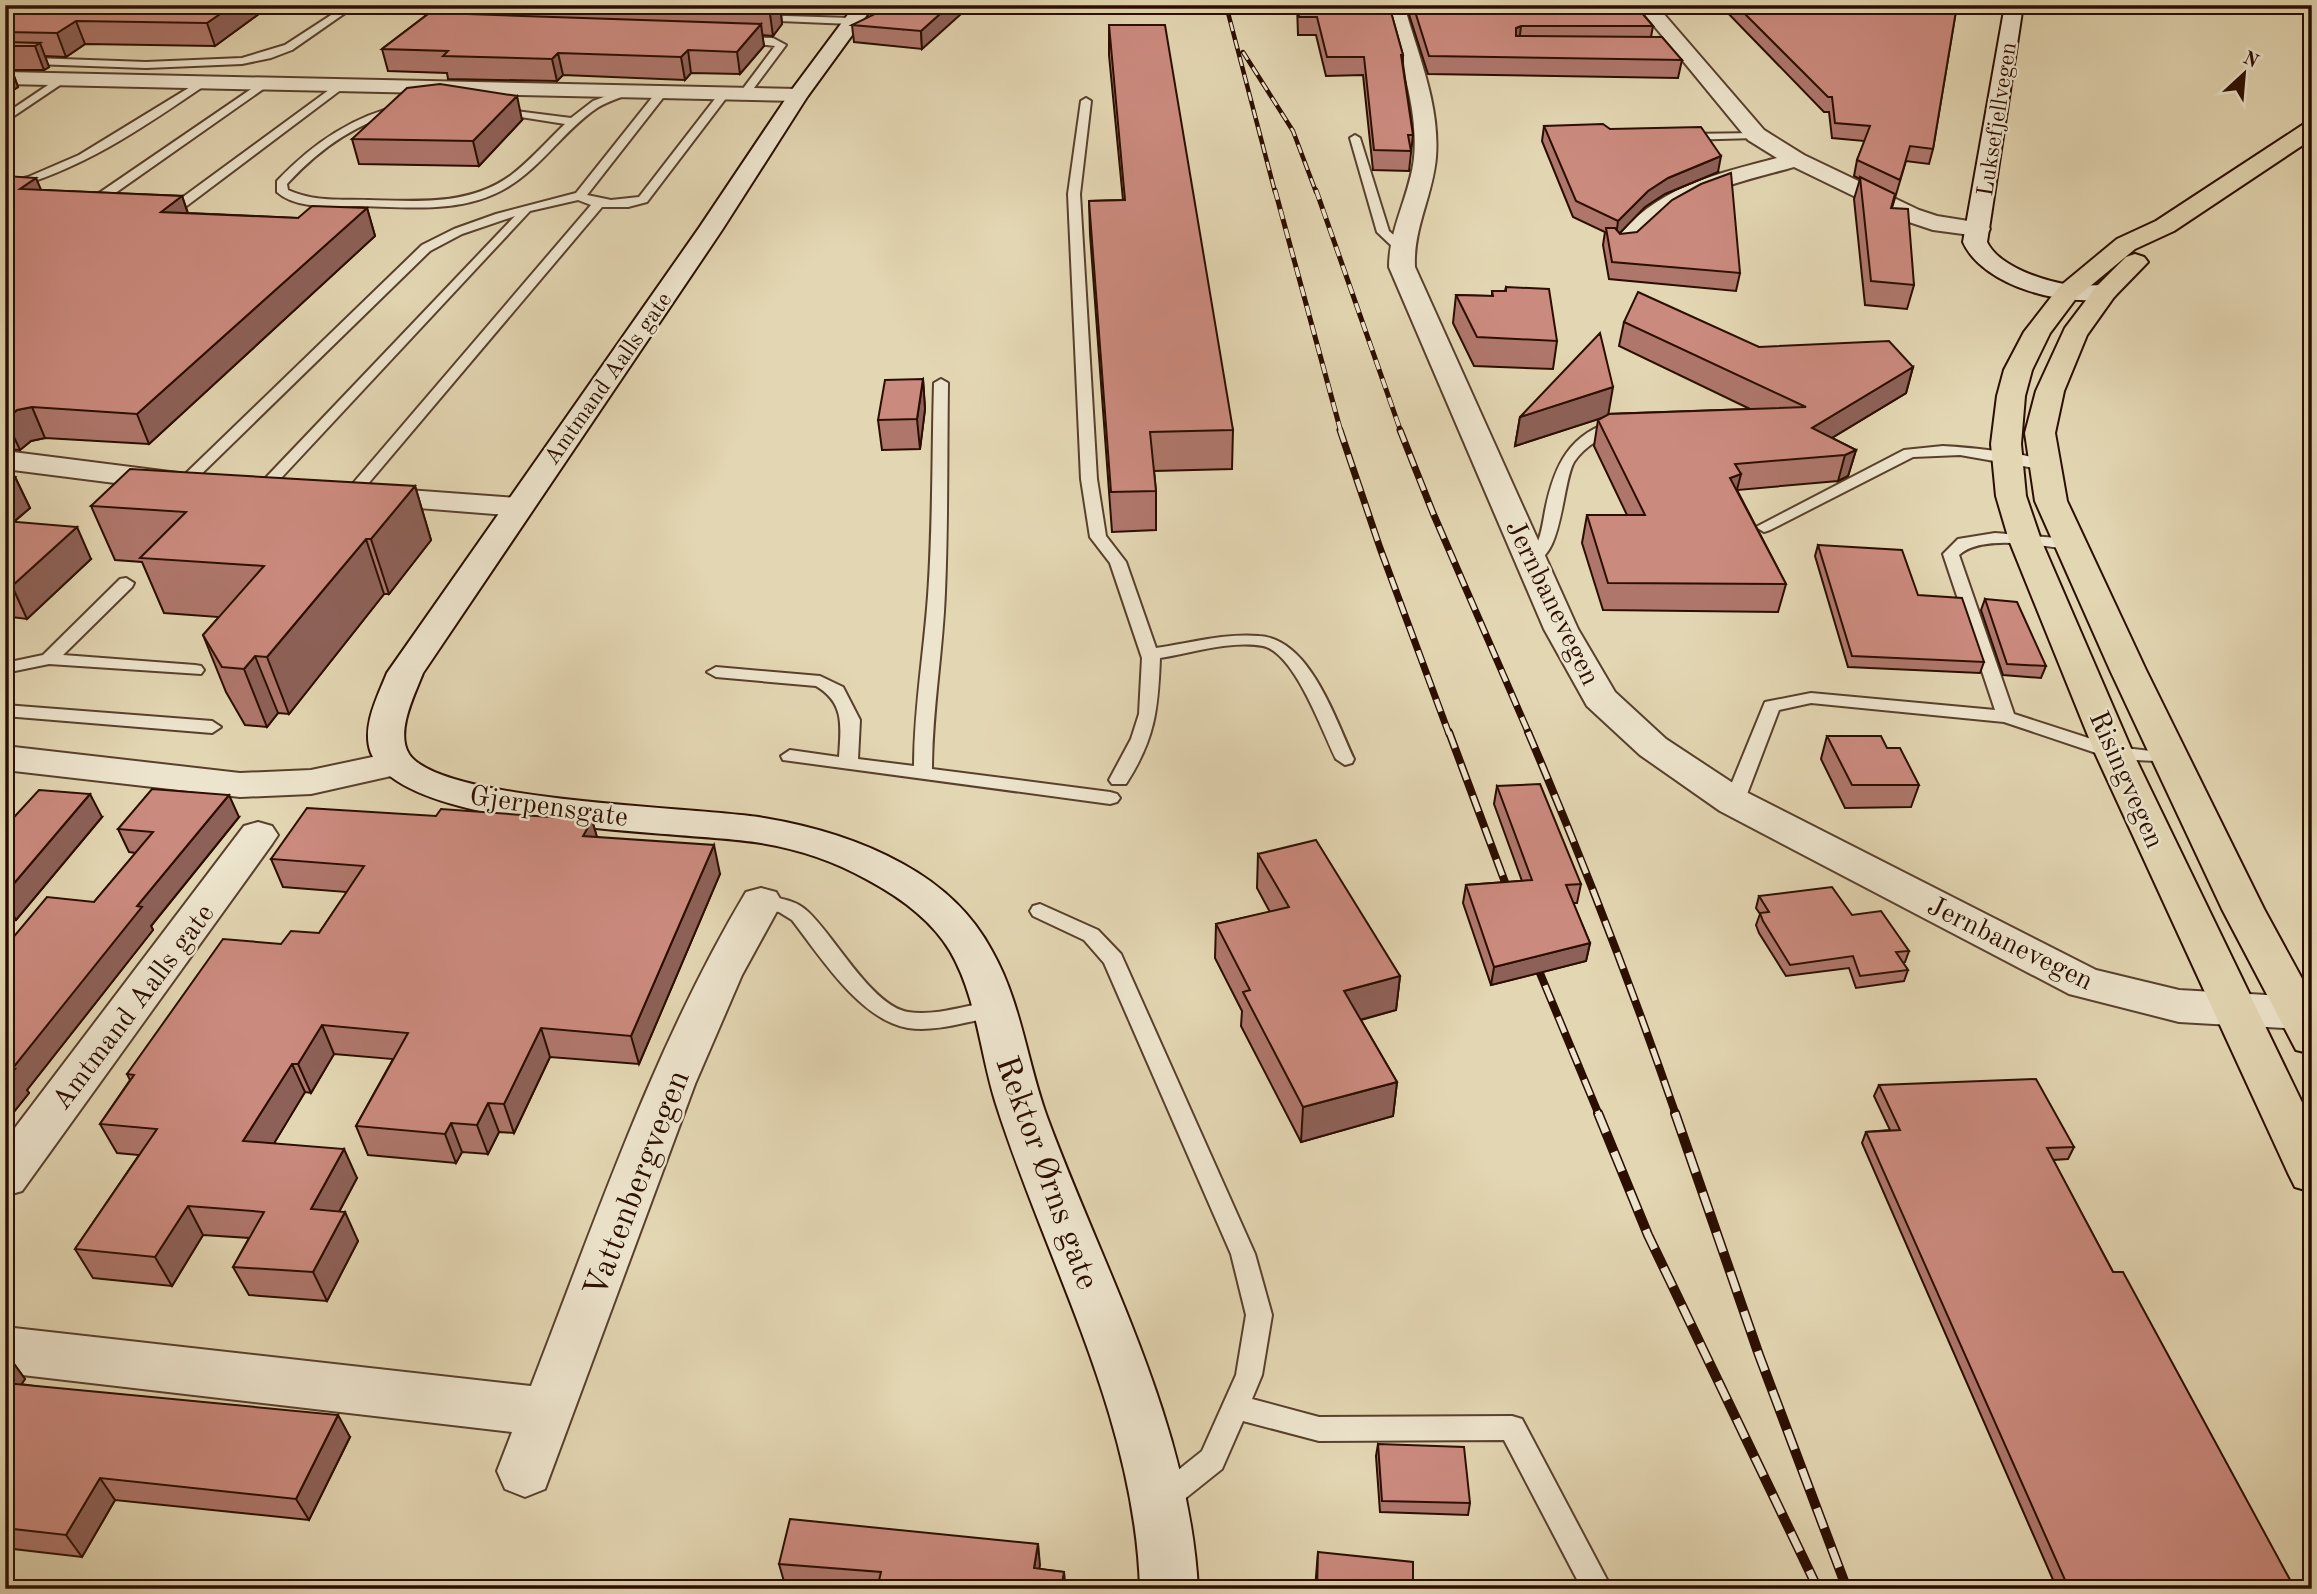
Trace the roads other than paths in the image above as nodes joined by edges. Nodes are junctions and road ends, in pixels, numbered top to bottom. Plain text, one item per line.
1 (780, 5) edge
2 (1646, 5) edge
3 (2014, 5) edge
4 (345, 9) dead end
5 (1393, 10) edge
6 (858, 13) edge
7 (741, 18) edge
8 (766, 18) junction
9 (721, 38) edge
10 (5, 60) edge
11 (5, 78) edge
12 (64, 79) junction
13 (200, 83) junction
14 (264, 85) junction
15 (341, 86) junction
16 (628, 92) junction
17 (662, 92) junction
18 (735, 93) junction
19 (798, 94) junction
20 (1086, 101) dead end
21 (420, 105) edge
22 (488, 109) edge
23 (5, 119) edge
24 (575, 122) junction
25 (2312, 129) edge
26 (1756, 135) junction
27 (1675, 137) edge
28 (1355, 138) dead end
29 (1796, 160) junction
30 (5, 187) edge
31 (580, 196) junction
32 (599, 203) junction
33 (87, 207) edge
34 (528, 210) junction
35 (173, 211) edge
36 (1978, 231) junction
37 (1626, 243) edge
38 (1400, 247) junction
39 (2086, 287) junction
40 (941, 383) dead end
41 (1624, 422) edge
42 (2007, 459) junction
43 (5, 460) edge
44 (2046, 465) junction
45 (184, 483) junction
46 (242, 487) junction
47 (326, 493) junction
48 (518, 507) junction
49 (1764, 527) dead end
50 (2025, 540) junction
51 (2070, 544) junction
52 (1531, 558) junction
53 (126, 583) dead end
54 (1149, 654) junction
55 (49, 659) junction
56 (5, 668) edge
57 (195, 670) dead end
58 (716, 672) dead end
59 (5, 710) edge
60 (2006, 717) junction
61 (212, 727) dead end
62 (2114, 753) junction
63 (790, 756) dead end
64 (5, 758) edge
65 (2170, 758) junction
66 (1345, 759) dead end
67 (396, 764) junction
68 (848, 764) junction
69 (923, 772) junction
70 (1734, 802) junction
71 (258, 835) dead end
72 (807, 842) joint
73 (761, 902) joint
74 (1040, 911) dead end
75 (993, 1009) junction
76 (2234, 1009) junction
77 (2305, 1026) edge
78 (2312, 1172) edge
79 (5, 1177) edge
80 (5, 1350) edge
81 (1236, 1407) junction
82 (546, 1412) junction
83 (525, 1471) dead end
84 (1161, 1501) junction
85 (1169, 1589) edge
86 (1598, 1589) edge

1 - 8 lane
2 - 26 street
3 - 36 street, Luksefjellvegen
4 - 10 lane
5 - 38 street, Jernbanevegen
6 - 8 lane
6 - 19 street, Amtmand Aalls gate
7 - 8 lane
9 - 18 lane
11 - 12 street
12 - 13 street
12 - 23 lane
13 - 14 street
13 - 30 lane
14 - 15 street
14 - 33 lane
15 - 16 street
15 - 35 lane
16 - 17 street
16 - 24 lane
17 - 18 street
17 - 31 lane
18 - 19 street
18 - 32 lane
19 - 48 street, Amtmand Aalls gate
20 - 54 lane
21 - 24 lane
22 - 24 lane
25 - 39 main road
26 - 27 lane
26 - 29 street
28 - 38 lane
29 - 36 street
29 - 37 street
31 - 32 lane
31 - 34 lane
32 - 47 lane
34 - 45 lane
34 - 46 lane
36 - 39 street, Luksefjellvegen
38 - 52 street, Jernbanevegen
39 - 42 main road, Risingvegen
39 - 44 main road, Risingvegen
40 - 69 lane
41 - 52 lane
42 - 44 lane
42 - 49 lane
42 - 50 main road, Risingvegen
43 - 45 street
44 - 51 main road, Risingvegen
45 - 46 street
46 - 47 street
47 - 48 street
48 - 67 street, Amtmand Aalls gate
50 - 51 lane
50 - 60 lane
50 - 62 main road, Risingvegen
51 - 65 main road, Risingvegen
52 - 70 street, Jernbanevegen
53 - 55 lane
54 - 66 lane
54 - 69 lane
55 - 56 lane
55 - 57 lane
58 - 68 lane
59 - 61 lane
60 - 62 lane
60 - 70 lane
62 - 65 lane
62 - 76 main road, Risingvegen
63 - 68 lane
64 - 67 street
65 - 77 main road, Risingvegen
67 - 72 street, Gjerpensgate
68 - 69 lane
70 - 76 street, Jernbanevegen
71 - 79 street, Amtmand Aalls gate
72 - 75 street, Rektor Ørns gate
73 - 75 lane
73 - 82 street, Vattenbergvegen
74 - 81 lane
75 - 84 street, Rektor Ørns gate
76 - 77 street, Jernbanevegen
76 - 78 main road, Risingvegen
80 - 82 street
81 - 84 lane
81 - 86 lane
82 - 83 street, Vattenbergvegen
84 - 85 street, Rektor Ørns gate

